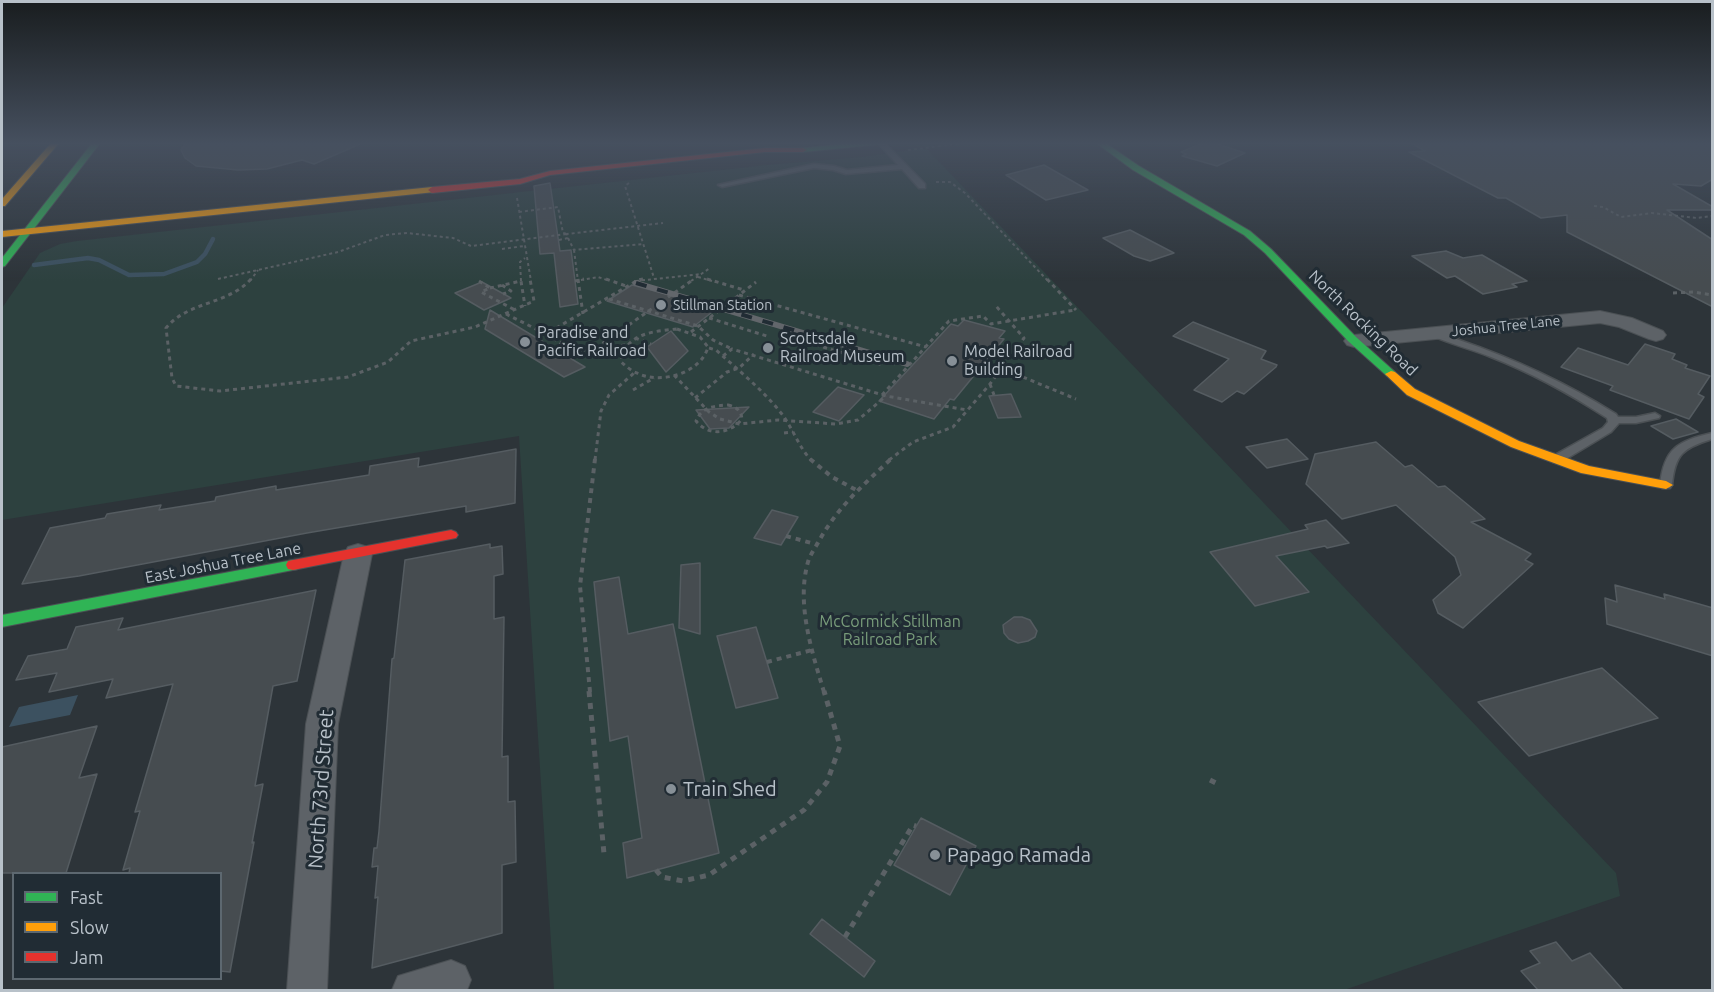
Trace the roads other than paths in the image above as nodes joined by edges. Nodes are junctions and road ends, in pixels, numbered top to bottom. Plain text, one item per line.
1 (16, 188) edge
2 (61, 188) edge
3 (494, 188) edge
4 (1171, 188) edge
5 (2, 204) edge
6 (27, 232) junction
7 (2, 234) edge
8 (2, 264) edge
9 (1433, 333) junction
10 (1656, 335) dead end
11 (1354, 341) junction
12 (1655, 416) dead end
13 (1613, 420) junction
14 (1713, 436) edge
15 (1557, 459) junction
16 (1666, 485) joint
17 (451, 535) dead end
18 (358, 554) junction
19 (2, 621) edge
20 (452, 980) dead end
21 (308, 990) edge
22 (412, 990) edge

1 - 5 main road
2 - 6 main road
3 - 6 main road
4 - 11 main road, North Rocking Road
6 - 7 main road
6 - 8 main road
9 - 10 street, Joshua Tree Lane
9 - 11 street, Joshua Tree Lane
9 - 13 lane
11 - 15 main road, North Rocking Road
12 - 13 lane
13 - 15 lane
14 - 16 lane
15 - 16 main road, North Rocking Road
17 - 18 main road, East Joshua Tree Lane
18 - 19 main road, East Joshua Tree Lane
18 - 21 street, North 73rd Street
20 - 22 street

